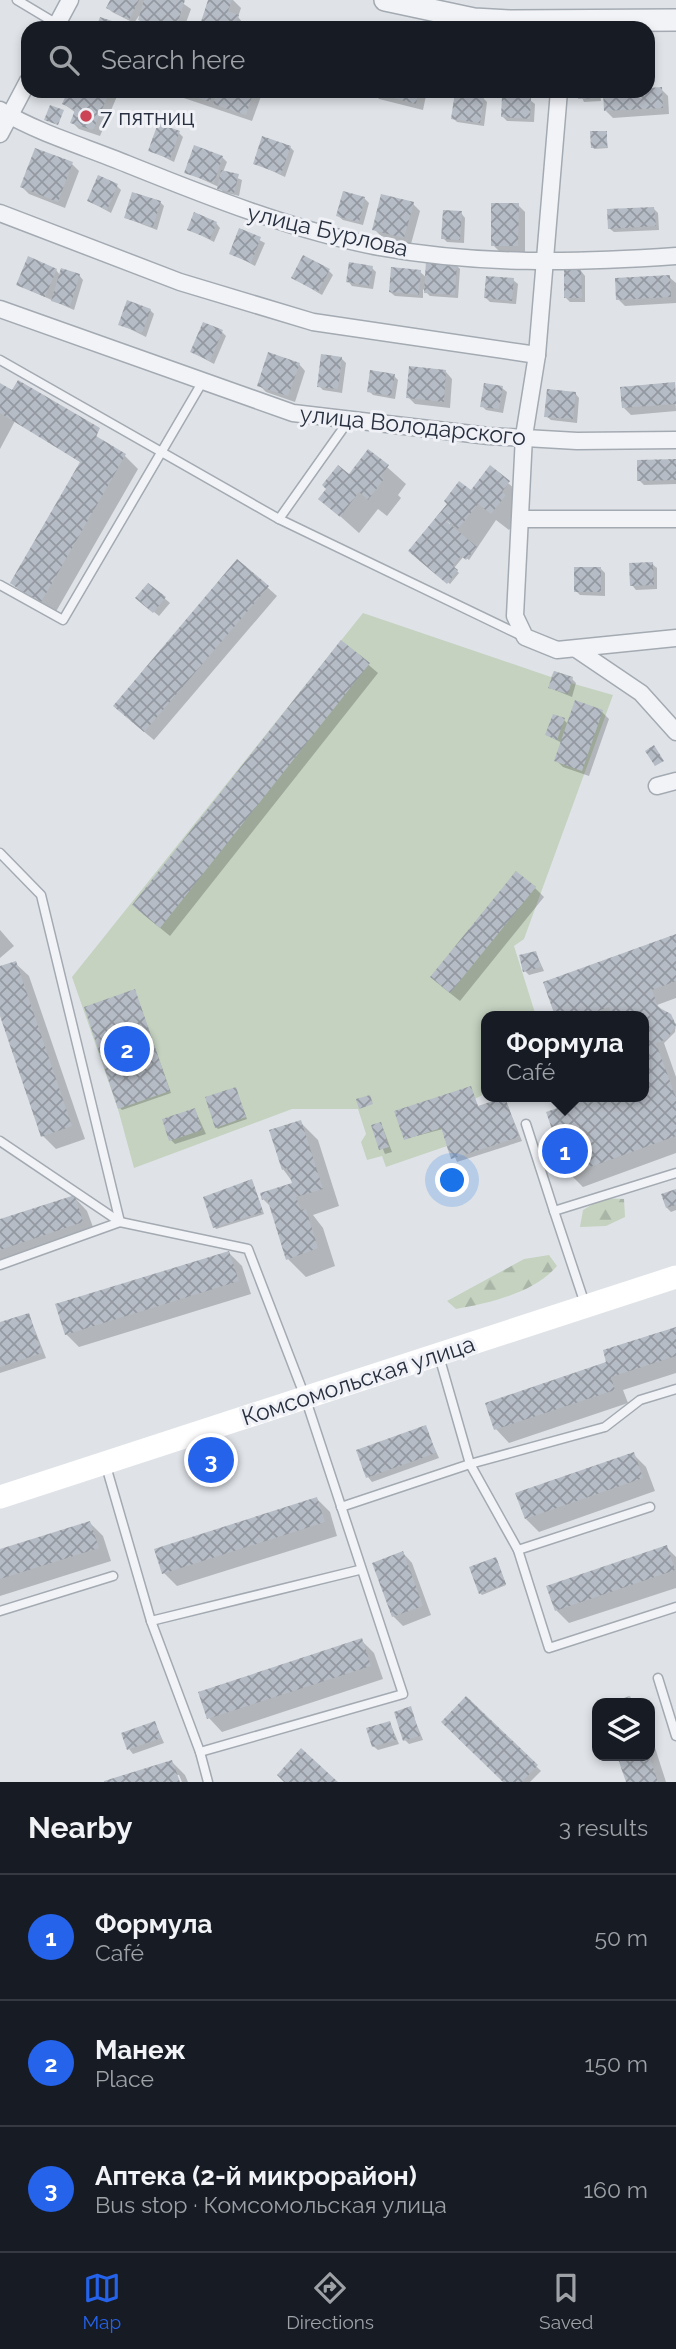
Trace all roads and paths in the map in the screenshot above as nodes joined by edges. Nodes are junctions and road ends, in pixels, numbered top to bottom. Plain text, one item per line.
1 (17, 0) edge
2 (70, 0) edge
3 (385, 0) edge
4 (676, 20) edge
5 (48, 21) edge
6 (59, 21) edge
7 (504, 21) edge
8 (654, 21) edge
9 (21, 91) edge
10 (558, 98) edge
11 (5, 113) edge
12 (0, 134) edge
13 (0, 213) edge
14 (676, 256) edge
15 (543, 262) junction
16 (0, 309) edge
17 (537, 355) junction
18 (0, 360) edge
19 (203, 380) junction
20 (349, 420) junction
21 (524, 436) junction
22 (676, 440) edge
23 (162, 451) junction
24 (279, 519) junction
25 (521, 519) junction
26 (676, 519) edge
27 (0, 585) edge
28 (525, 637) junction
29 (676, 638) edge
30 (576, 649) junction
31 (676, 732) edge
32 (676, 781) edge
33 (657, 786) dead end
34 (0, 853) edge
35 (526, 1124) dead end
36 (0, 1141) edge
37 (676, 1173) edge
38 (554, 1211) junction
39 (120, 1222) junction
40 (0, 1265) edge
41 (676, 1277) edge
42 (586, 1307) junction
43 (438, 1353) junction
44 (676, 1388) edge
45 (304, 1397) junction
46 (105, 1463) junction
47 (470, 1464) junction
48 (0, 1497) edge
49 (341, 1507) junction
50 (650, 1507) dead end
51 (518, 1550) junction
52 (359, 1570) junction
53 (113, 1576) dead end
54 (676, 1607) edge
55 (0, 1611) edge
56 (151, 1621) junction
57 (659, 1678) dead end
58 (676, 1736) edge
59 (200, 1752) junction
60 (208, 1782) edge

1 - 5 lane
2 - 6 street
3 - 7 street
4 - 8 street
9 - 11 street
10 - 15 street
11 - 12 street
11 - 15 street, улица Бурлова
13 - 17 street
14 - 15 street, улица Бурлова
15 - 17 street
16 - 19 street, улица Володарского
17 - 21 street
18 - 23 lane
19 - 20 street, улица Володарского
19 - 23 lane
20 - 21 street, улица Володарского
20 - 24 lane
21 - 22 street, улица Володарского
21 - 25 street
23 - 24 lane
23 - 27 lane
24 - 28 lane
25 - 26 street
25 - 28 street
28 - 30 street
29 - 30 street
30 - 31 street
32 - 33 street
34 - 39 lane
35 - 38 lane
36 - 39 lane
37 - 38 lane
38 - 42 lane
39 - 40 lane
39 - 45 lane
41 - 42 main road, Комсомольская улица
42 - 43 main road, Комсомольская улица
43 - 45 main road, Комсомольская улица
43 - 47 lane
44 - 47 lane
45 - 46 main road, Комсомольская улица
45 - 49 lane
46 - 48 main road, Комсомольская улица
46 - 56 lane
47 - 49 lane
47 - 51 lane
49 - 52 lane
50 - 51 lane
51 - 54 lane
52 - 56 lane
52 - 59 lane
53 - 55 lane
56 - 59 lane
57 - 58 lane
59 - 60 lane

